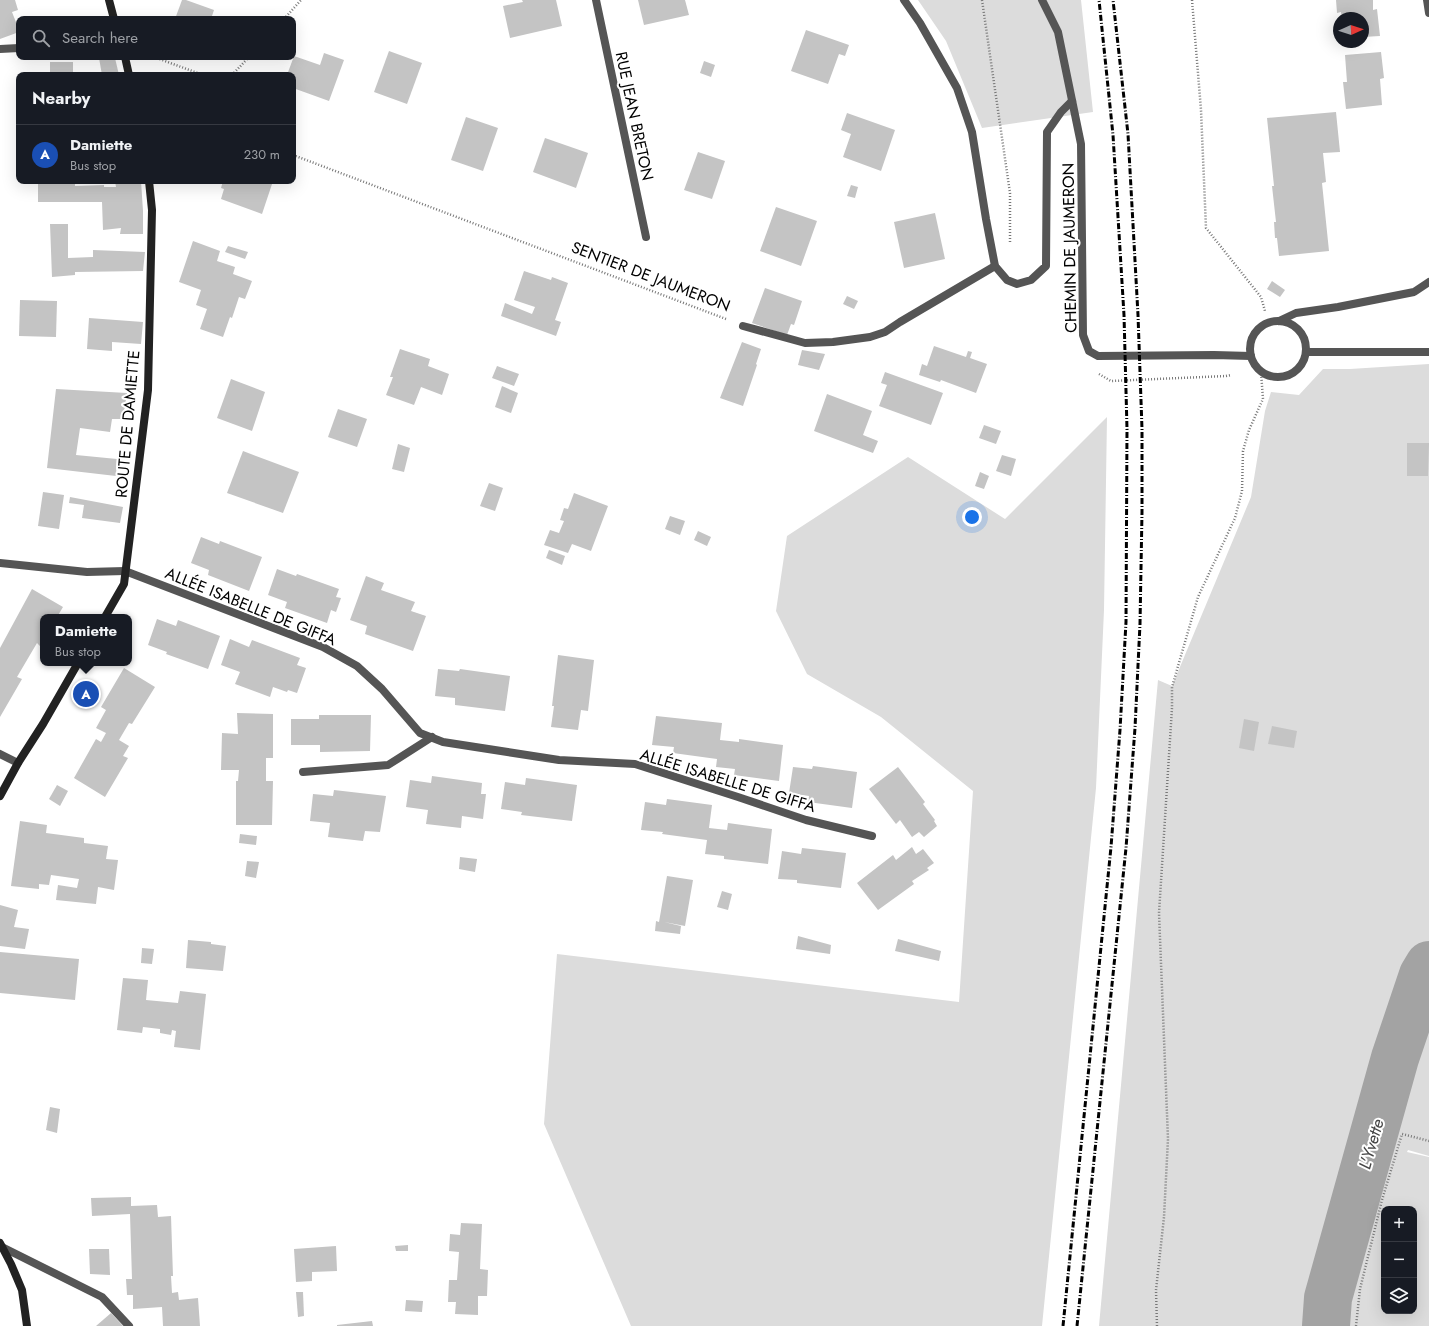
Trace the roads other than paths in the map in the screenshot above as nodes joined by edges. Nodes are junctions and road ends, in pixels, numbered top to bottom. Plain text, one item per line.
1 (109, 0) edge
2 (596, 0) edge
3 (904, 0) edge
4 (1042, 0) edge
5 (1428, 0) edge
6 (1429, 14) edge
7 (113, 16) edge
8 (16, 48) edge
9 (0, 49) edge
10 (126, 60) edge
11 (128, 72) edge
12 (1072, 100) junction
13 (149, 184) edge
14 (646, 238) dead end
15 (995, 266) junction
16 (1429, 282) edge
17 (1279, 321) junction
18 (743, 326) road end
19 (1306, 352) junction
20 (1429, 352) edge
21 (1250, 356) junction
22 (0, 563) edge
23 (125, 572) junction
24 (107, 614) edge
25 (76, 666) edge
26 (432, 737) junction
27 (0, 754) edge
28 (18, 763) junction
29 (303, 772) dead end
30 (0, 796) edge
31 (872, 836) dead end
32 (1, 1245) edge
33 (27, 1326) edge
34 (129, 1326) edge

1 - 7 street
2 - 14 street, RUE JEAN BRETON
3 - 15 street
4 - 12 street, CHEMIN DE JAUMERON
5 - 6 street
8 - 9 street
10 - 11 street
12 - 15 street, CHEMIN DE JAUMERON
12 - 21 street, CHEMIN DE JAUMERON
13 - 23 street, ROUTE DE DAMIETTE
15 - 18 street, SENTIER DE JAUMERON
16 - 17 street
17 - 19 street
17 - 21 street
19 - 20 street
19 - 21 street
22 - 23 street
23 - 24 street, ROUTE DE DAMIETTE
23 - 26 street, ALLÉE ISABELLE DE GIFFA
25 - 28 street
26 - 29 street
26 - 31 street, ALLÉE ISABELLE DE GIFFA
27 - 28 street
28 - 30 street
32 - 33 street
32 - 34 street

